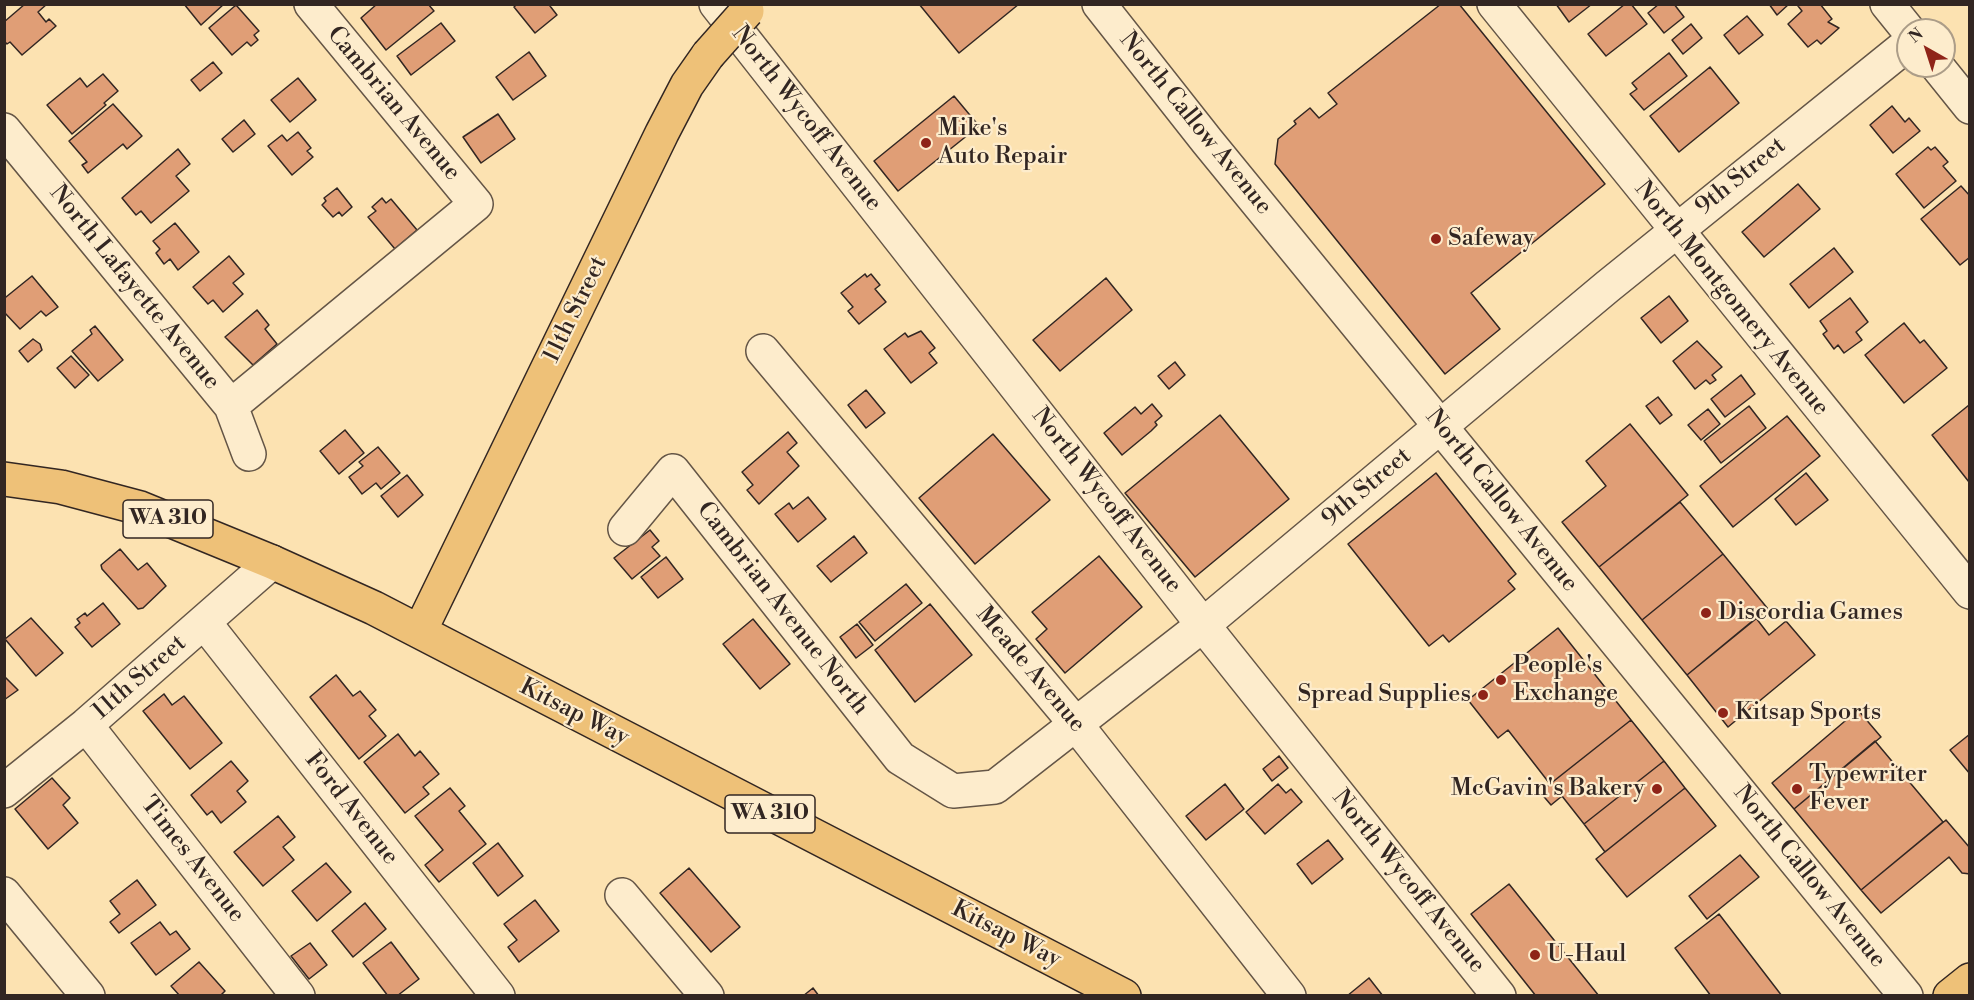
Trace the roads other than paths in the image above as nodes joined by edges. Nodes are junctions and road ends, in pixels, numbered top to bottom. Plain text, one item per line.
1 (311, 4) edge
2 (716, 4) edge
3 (1100, 4) edge
4 (1494, 4) edge
5 (1887, 4) edge
6 (751, 8) edge
7 (1898, 18) edge
8 (1896, 54) edge
9 (1947, 78) edge
10 (1970, 107) edge
11 (4, 130) edge
12 (1676, 230) junction
13 (763, 351) dead end
14 (231, 406) junction
15 (1441, 426) junction
16 (249, 454) dead end
17 (4, 479) edge
18 (625, 529) dead end
19 (272, 562) junction
20 (1970, 592) edge
21 (204, 622) junction
22 (1203, 625) junction
23 (420, 631) junction
24 (1075, 723) junction
25 (86, 725) junction
26 (4, 791) edge
27 (953, 791) joint
28 (4, 894) edge
29 (622, 895) dead end
30 (1970, 980) edge
31 (1123, 995) edge
32 (88, 996) edge
33 (298, 996) edge
34 (498, 996) edge
35 (707, 996) edge
36 (1289, 996) edge
37 (1499, 996) edge
38 (1906, 996) edge
39 (1950, 996) edge

1 - 14 street, Cambrian Avenue
2 - 22 street, North Wycoff Avenue
3 - 15 street, North Callow Avenue
4 - 12 street, North Montgomery Avenue
5 - 7 street
6 - 23 main road, 11th Street, bridge
8 - 12 street, 9th Street
9 - 10 street
11 - 14 street, North Lafayette Avenue
12 - 15 street, 9th Street
12 - 20 street, North Montgomery Avenue
13 - 24 street, Meade Avenue
14 - 16 street, North Lafayette Avenue
15 - 22 street, 9th Street
15 - 38 street, North Callow Avenue
17 - 19 main road, Kitsap Way / WA 310
18 - 27 street, Cambrian Avenue North
19 - 21 street, 11th Street
19 - 23 main road, Kitsap Way / WA 310
21 - 25 street, 11th Street
21 - 34 street, Ford Avenue
22 - 24 street, 9th Street
22 - 37 street, North Wycoff Avenue
23 - 31 main road, Kitsap Way / WA 310
24 - 27 street, 9th Street
24 - 36 street, Meade Avenue
25 - 26 street, 11th Street
25 - 33 street, Times Avenue
28 - 32 street
29 - 35 street
30 - 39 main road

